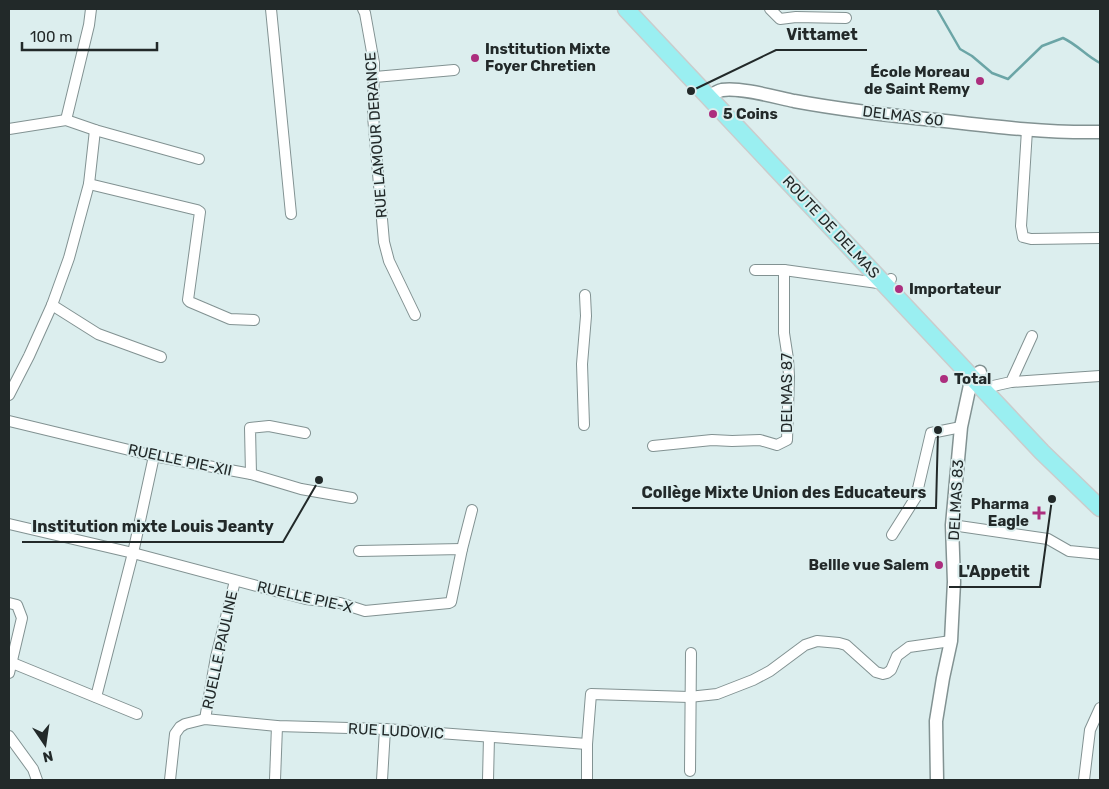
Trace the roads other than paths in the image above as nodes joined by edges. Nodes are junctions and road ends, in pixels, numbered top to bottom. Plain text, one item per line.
1 (91, 9) edge
2 (271, 9) edge
3 (363, 9) edge
4 (626, 9) edge
5 (638, 9) edge
6 (770, 9) edge
7 (846, 18) dead end
8 (454, 70) dead end
9 (374, 76) junction
10 (712, 95) junction
11 (66, 120) junction
12 (9, 129) edge
13 (95, 130) junction
14 (1027, 130) junction
15 (1100, 132) edge
16 (199, 159) dead end
17 (89, 184) junction
18 (291, 214) dead end
19 (1100, 238) edge
20 (755, 270) dead end
21 (784, 270) junction
22 (888, 281) junction
23 (585, 295) dead end
24 (52, 305) junction
25 (416, 315) dead end
26 (254, 320) dead end
27 (1032, 336) dead end
28 (161, 357) dead end
29 (977, 375) junction
30 (1100, 376) edge
31 (1011, 382) junction
32 (993, 386) junction
33 (9, 395) edge
34 (9, 421) edge
35 (584, 425) dead end
36 (960, 426) junction
37 (305, 433) dead end
38 (653, 446) dead end
39 (154, 456) junction
40 (251, 474) junction
41 (1100, 493) edge
42 (352, 498) dead end
43 (1100, 508) edge
44 (472, 510) dead end
45 (9, 524) edge
46 (952, 525) junction
47 (892, 536) dead end
48 (462, 549) junction
49 (359, 552) dead end
50 (133, 553) junction
51 (1100, 554) edge
52 (235, 581) junction
53 (9, 603) edge
54 (951, 641) junction
55 (691, 653) dead end
56 (10, 662) junction
57 (9, 673) edge
58 (96, 697) junction
59 (689, 697) junction
60 (1100, 708) edge
61 (137, 714) dead end
62 (205, 718) junction
63 (277, 726) junction
64 (385, 729) junction
65 (9, 736) edge
66 (489, 737) junction
67 (587, 744) junction
68 (690, 771) dead end
69 (37, 780) edge
70 (170, 780) edge
71 (275, 780) edge
72 (382, 780) edge
73 (488, 780) edge
74 (587, 780) edge
75 (936, 780) edge
76 (1084, 780) edge

1 - 11 street
2 - 18 street
3 - 9 street, RUE LAMOUR DERANCE
4 - 10 main road, ROUTE DE DELMAS
5 - 10 main road, ROUTE DE DELMAS
6 - 7 street
8 - 9 street
9 - 25 street, RUE LAMOUR DERANCE
10 - 14 street, DELMAS 60
10 - 22 main road, ROUTE DE DELMAS
11 - 12 street
11 - 13 street
13 - 16 street
13 - 17 street
14 - 15 street, DELMAS 60
14 - 19 street
17 - 24 street
17 - 26 street
20 - 21 street
21 - 22 street
21 - 38 street, DELMAS 87
22 - 29 main road, ROUTE DE DELMAS
23 - 35 street
24 - 28 street
24 - 33 street
27 - 31 street
29 - 32 main road, ROUTE DE DELMAS
29 - 36 street, DELMAS 83
29 - 43 main road, ROUTE DE DELMAS
30 - 31 street
31 - 32 street
32 - 41 main road, ROUTE DE DELMAS
34 - 39 street, RUELLE PIE-XII
36 - 46 street, DELMAS 83
36 - 47 street
37 - 40 street
39 - 40 street, RUELLE PIE-XII
39 - 50 street
40 - 42 street, RUELLE PIE-XII
44 - 48 street
45 - 50 street, RUELLE PIE-X
46 - 51 street
46 - 54 street, DELMAS 83
48 - 49 street
48 - 52 street, RUELLE PIE-X
50 - 52 street, RUELLE PIE-X
50 - 58 street
52 - 62 street, RUELLE PAULINE
53 - 56 street
54 - 59 street
54 - 75 street, DELMAS 83
55 - 59 street
56 - 57 street
56 - 58 street
58 - 61 street
59 - 67 street
59 - 68 street
60 - 76 street
62 - 63 street, RUE LUDOVIC
62 - 70 street
63 - 64 street, RUE LUDOVIC
63 - 71 street
64 - 66 street, RUE LUDOVIC
64 - 72 street
65 - 69 street
66 - 67 street, RUE LUDOVIC
66 - 73 street
67 - 74 street

